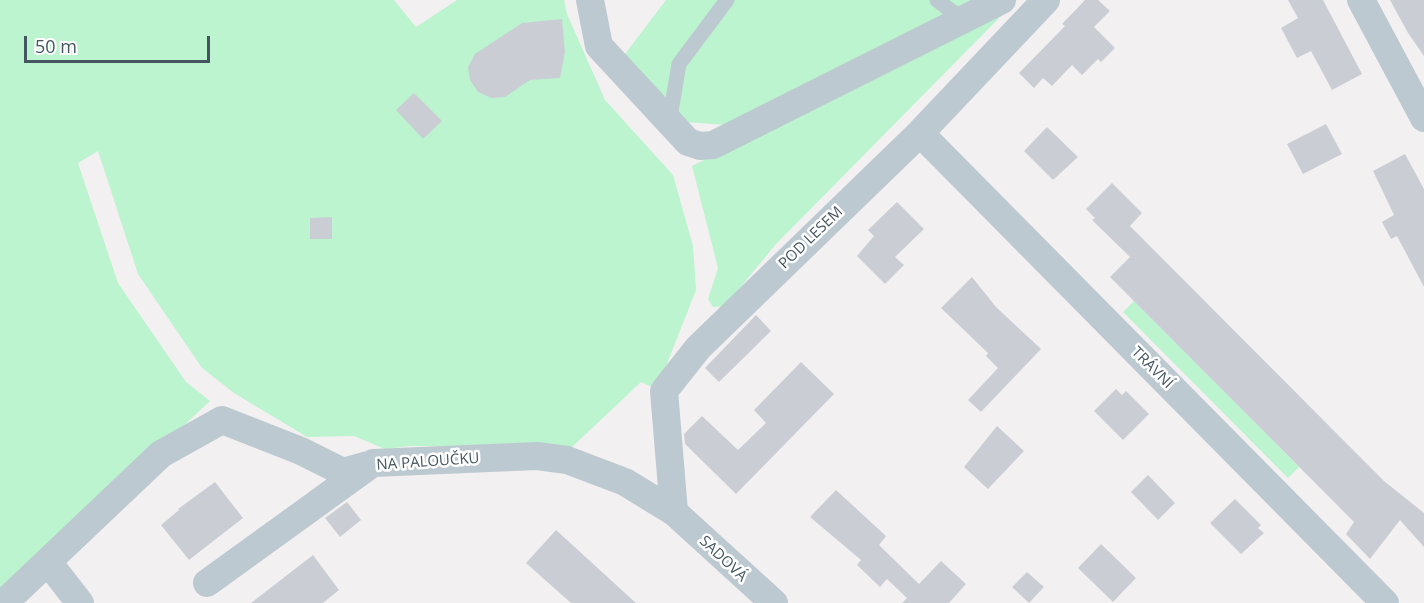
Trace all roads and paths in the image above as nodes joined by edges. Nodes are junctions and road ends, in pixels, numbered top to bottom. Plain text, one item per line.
1 (590, 0) edge
2 (727, 0) edge
3 (938, 0) edge
4 (1002, 0) edge
5 (1046, 0) edge
6 (1361, 0) edge
7 (963, 20) junction
8 (1424, 118) edge
9 (669, 123) junction
10 (920, 133) junction
11 (373, 463) junction
12 (674, 512) junction
13 (48, 562) junction
14 (207, 583) dead end
15 (4, 603) edge
16 (80, 603) edge
17 (774, 603) edge
18 (1384, 603) edge

1 - 9 street
2 - 9 lane
3 - 7 lane
4 - 7 street
5 - 10 street, POD LESEM
6 - 8 street
7 - 9 street
10 - 12 street, POD LESEM
10 - 18 street, TRÁVNÍ
11 - 12 street, NA PALOUČKU
11 - 13 street
11 - 14 street, NA PALOUČKU
12 - 17 street, SADOVÁ
13 - 15 street
13 - 16 street

